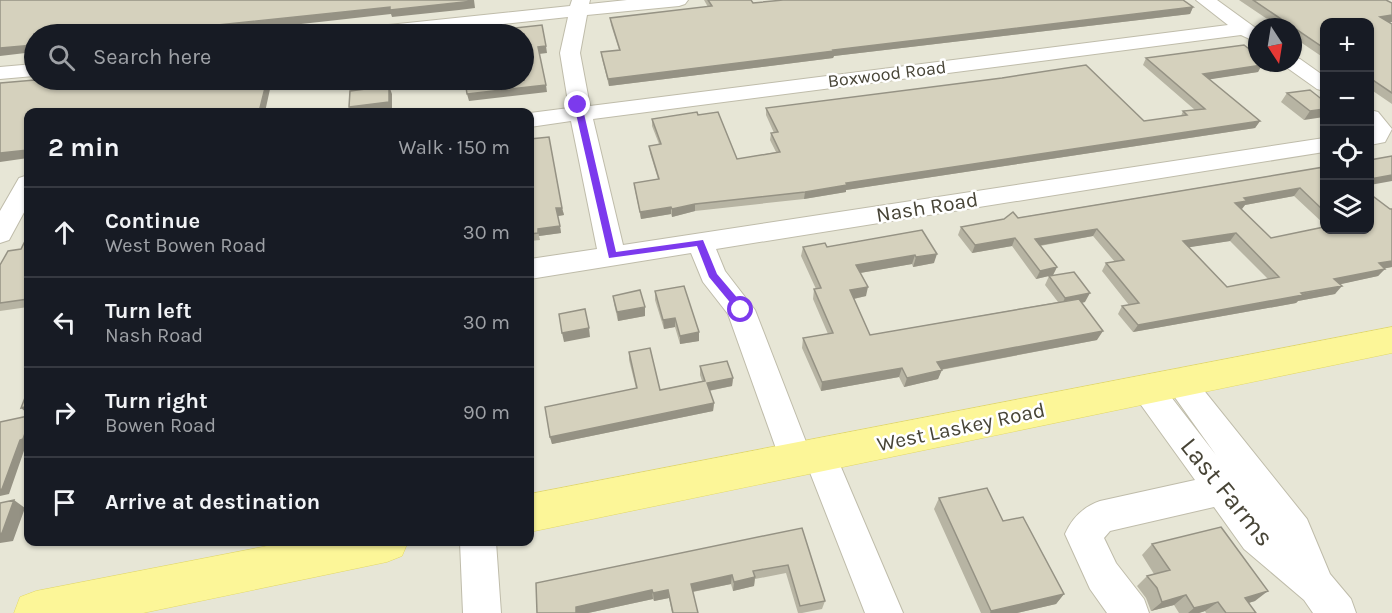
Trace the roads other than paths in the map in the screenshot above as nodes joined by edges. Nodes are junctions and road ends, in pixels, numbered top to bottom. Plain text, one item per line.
1 (679, 0) edge
2 (1205, 0) edge
3 (580, 5) edge
4 (436, 24) edge
5 (1248, 31) edge
6 (1248, 33) edge
7 (1302, 69) edge
8 (24, 71) edge
9 (0, 73) edge
10 (1320, 82) edge
11 (580, 114) junction
12 (534, 120) edge
13 (1320, 146) edge
14 (24, 182) edge
15 (0, 185) edge
16 (24, 189) edge
17 (0, 234) edge
18 (700, 242) junction
19 (612, 256) junction
20 (534, 268) edge
21 (1392, 340) edge
22 (1163, 385) junction
23 (808, 458) junction
24 (1222, 490) junction
25 (534, 512) edge
26 (368, 546) edge
27 (478, 546) edge
28 (1327, 605) edge
29 (53, 611) edge
30 (482, 613) edge
31 (884, 613) edge
32 (1130, 613) edge

1 - 3 street
2 - 5 street
3 - 4 street
3 - 11 street
6 - 11 street, Boxwood Road
7 - 10 street
8 - 9 street
11 - 12 street, Boxwood Road
11 - 19 street
13 - 18 street, Nash Road
14 - 15 street
16 - 17 street
18 - 19 street, Nash Road
18 - 23 street
19 - 20 street, Nash Road
21 - 22 main road, West Laskey Road
22 - 23 main road, West Laskey Road
22 - 24 street, Last Farms
22 - 28 street, Last Farms
23 - 25 main road, West Laskey Road
23 - 31 street
24 - 28 street, Last Farms
24 - 32 street
26 - 29 main road
27 - 30 street

